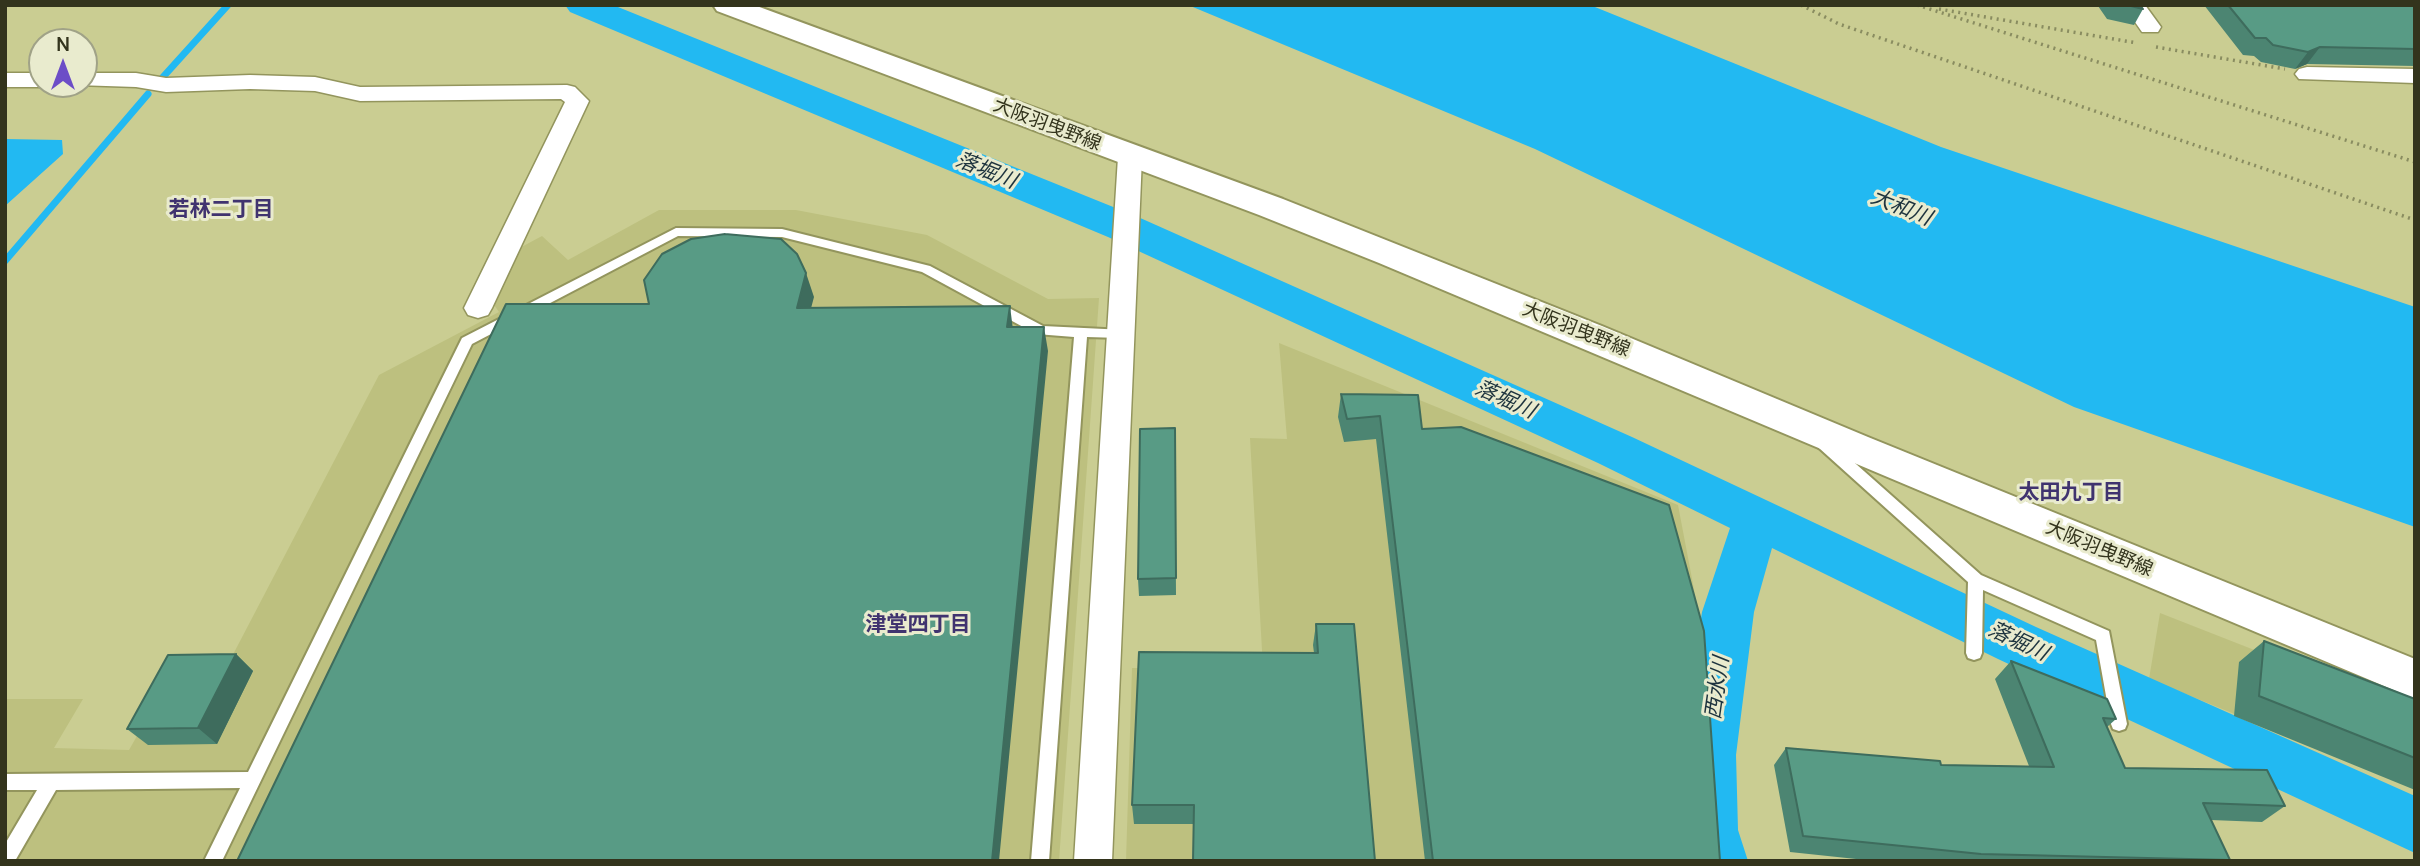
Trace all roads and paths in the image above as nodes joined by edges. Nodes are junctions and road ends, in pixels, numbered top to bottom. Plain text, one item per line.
1 (727, 5) edge
2 (1801, 5) edge
3 (2134, 5) edge
4 (1919, 6) edge
5 (2150, 27) dead end
6 (2307, 74) joint
7 (2415, 76) edge
8 (5, 80) edge
9 (28, 80) edge
10 (98, 80) edge
11 (1130, 157) junction
12 (2415, 162) edge
13 (2415, 220) edge
14 (478, 308) dead end
15 (1081, 332) junction
16 (1120, 333) junction
17 (1805, 426) junction
18 (1976, 580) junction
19 (1974, 653) dead end
20 (2415, 679) edge
21 (2119, 724) dead end
22 (253, 780) junction
23 (5, 782) edge
24 (51, 782) junction
25 (5, 860) edge
26 (213, 861) edge
27 (1040, 861) edge
28 (1093, 861) edge

1 - 11 main road, 大阪羽曳野線
2 - 13 path
3 - 5 street
4 - 6 path
4 - 12 path
6 - 7 street
8 - 9 street
10 - 14 street
11 - 16 street
11 - 17 main road, 大阪羽曳野線
15 - 16 lane
15 - 22 lane
15 - 27 lane
16 - 28 street
17 - 18 lane
17 - 20 main road, 大阪羽曳野線
18 - 19 lane
18 - 21 lane
22 - 24 lane
22 - 26 lane
23 - 24 lane
24 - 25 lane

